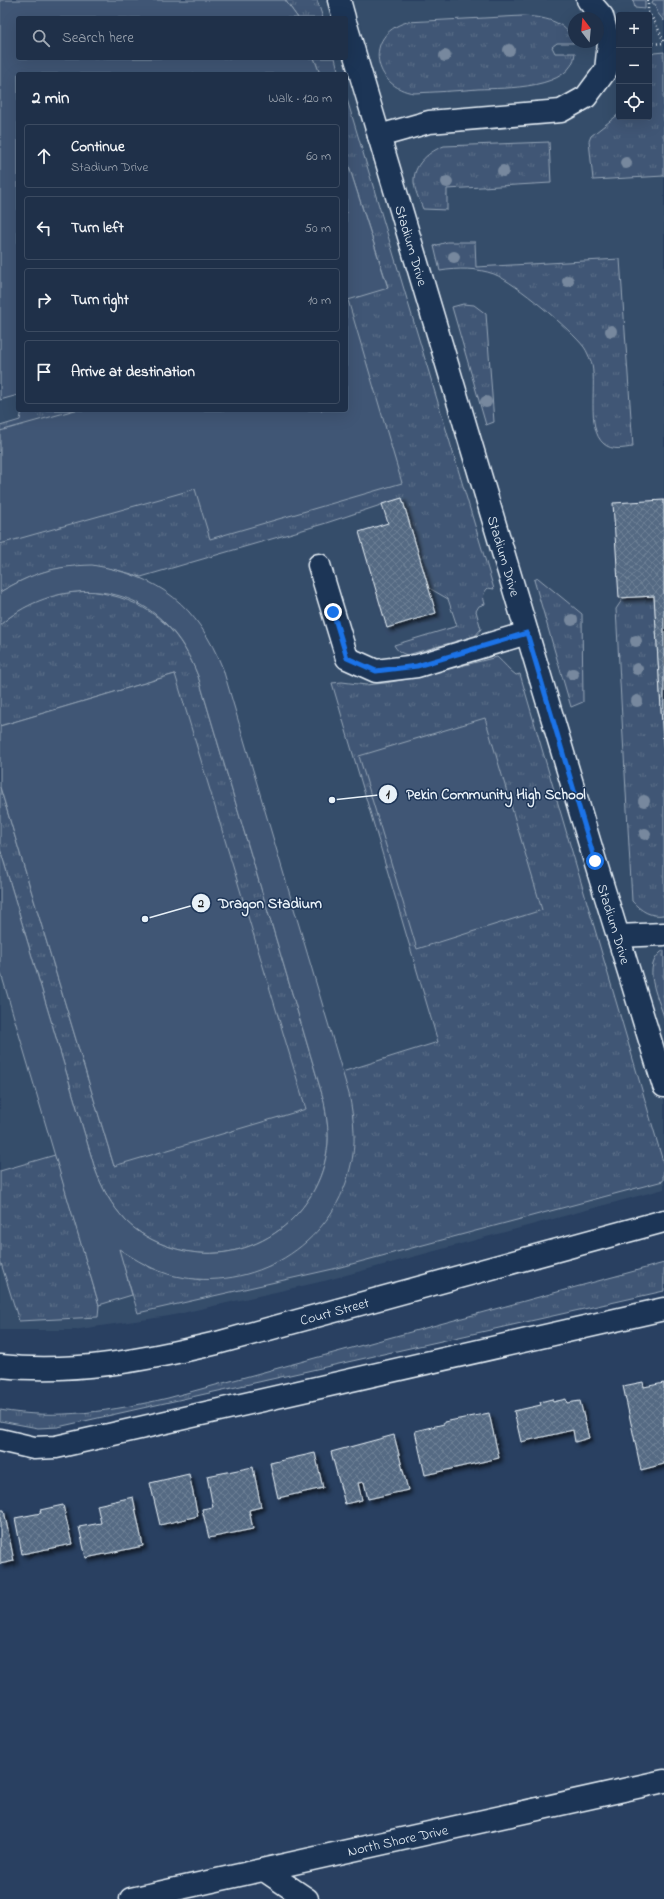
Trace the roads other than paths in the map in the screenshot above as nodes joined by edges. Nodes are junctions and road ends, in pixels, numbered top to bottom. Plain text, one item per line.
1 (588, 0) edge
2 (348, 32) edge
3 (379, 136) junction
4 (319, 564) dead end
5 (527, 633) junction
6 (664, 934) edge
7 (618, 936) junction
8 (664, 1086) edge
9 (664, 1222) edge
10 (664, 1309) edge
11 (0, 1366) edge
12 (0, 1440) edge
13 (664, 1781) edge
14 (264, 1870) junction
15 (131, 1899) edge
16 (307, 1899) edge

1 - 3 street
2 - 3 street, Stadium Drive
3 - 5 street, Stadium Drive
4 - 5 street
5 - 7 street, Stadium Drive
6 - 7 street
7 - 8 street, Stadium Drive
9 - 11 street, Court Street
10 - 12 street
13 - 14 street, North Shore Drive
14 - 15 street, North Shore Drive
14 - 16 street

